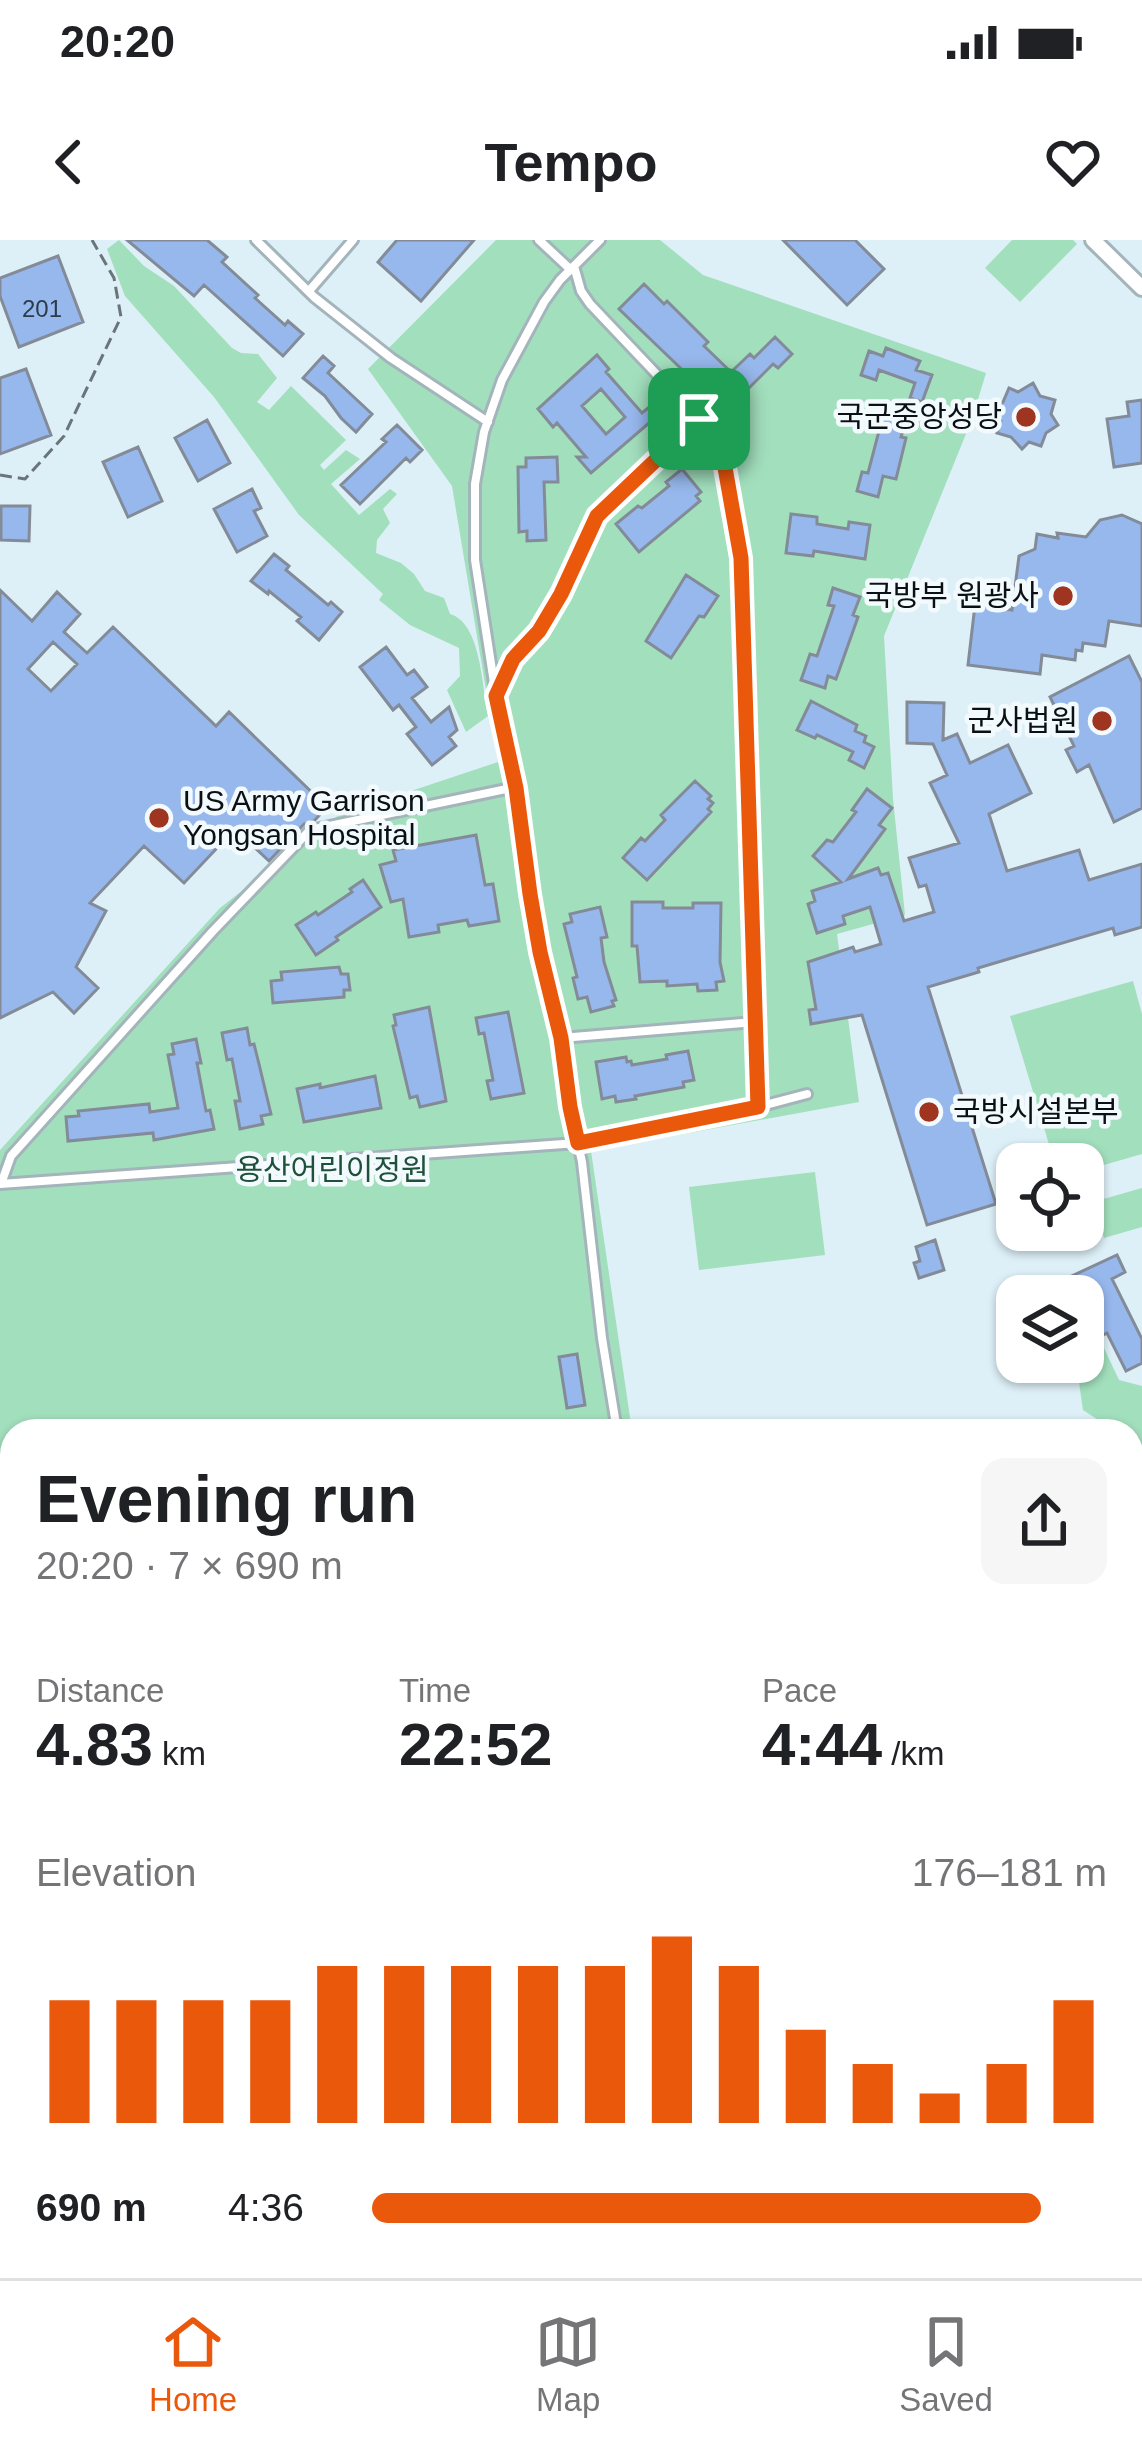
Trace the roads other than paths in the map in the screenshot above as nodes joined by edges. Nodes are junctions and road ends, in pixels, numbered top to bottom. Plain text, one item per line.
1 (256, 240) edge
2 (352, 240) edge
3 (539, 240) edge
4 (600, 240) edge
5 (1093, 240) edge
6 (572, 268) junction
7 (1142, 288) edge
8 (309, 291) junction
9 (699, 419) junction
10 (488, 422) junction
11 (496, 696) junction
12 (516, 788) junction
13 (755, 1022) junction
14 (561, 1038) junction
15 (807, 1094) dead end
16 (758, 1107) junction
17 (578, 1143) junction
18 (0, 1184) edge
19 (615, 1419) edge

1 - 8 lane
2 - 8 lane
3 - 6 lane
4 - 6 lane
5 - 7 street
6 - 9 lane
6 - 10 lane
8 - 10 lane
9 - 11 lane
9 - 13 lane
10 - 11 lane
11 - 12 lane
12 - 14 lane
12 - 18 lane
13 - 14 lane
13 - 16 lane
14 - 17 lane
15 - 16 lane
16 - 17 lane
17 - 18 lane
17 - 19 lane

